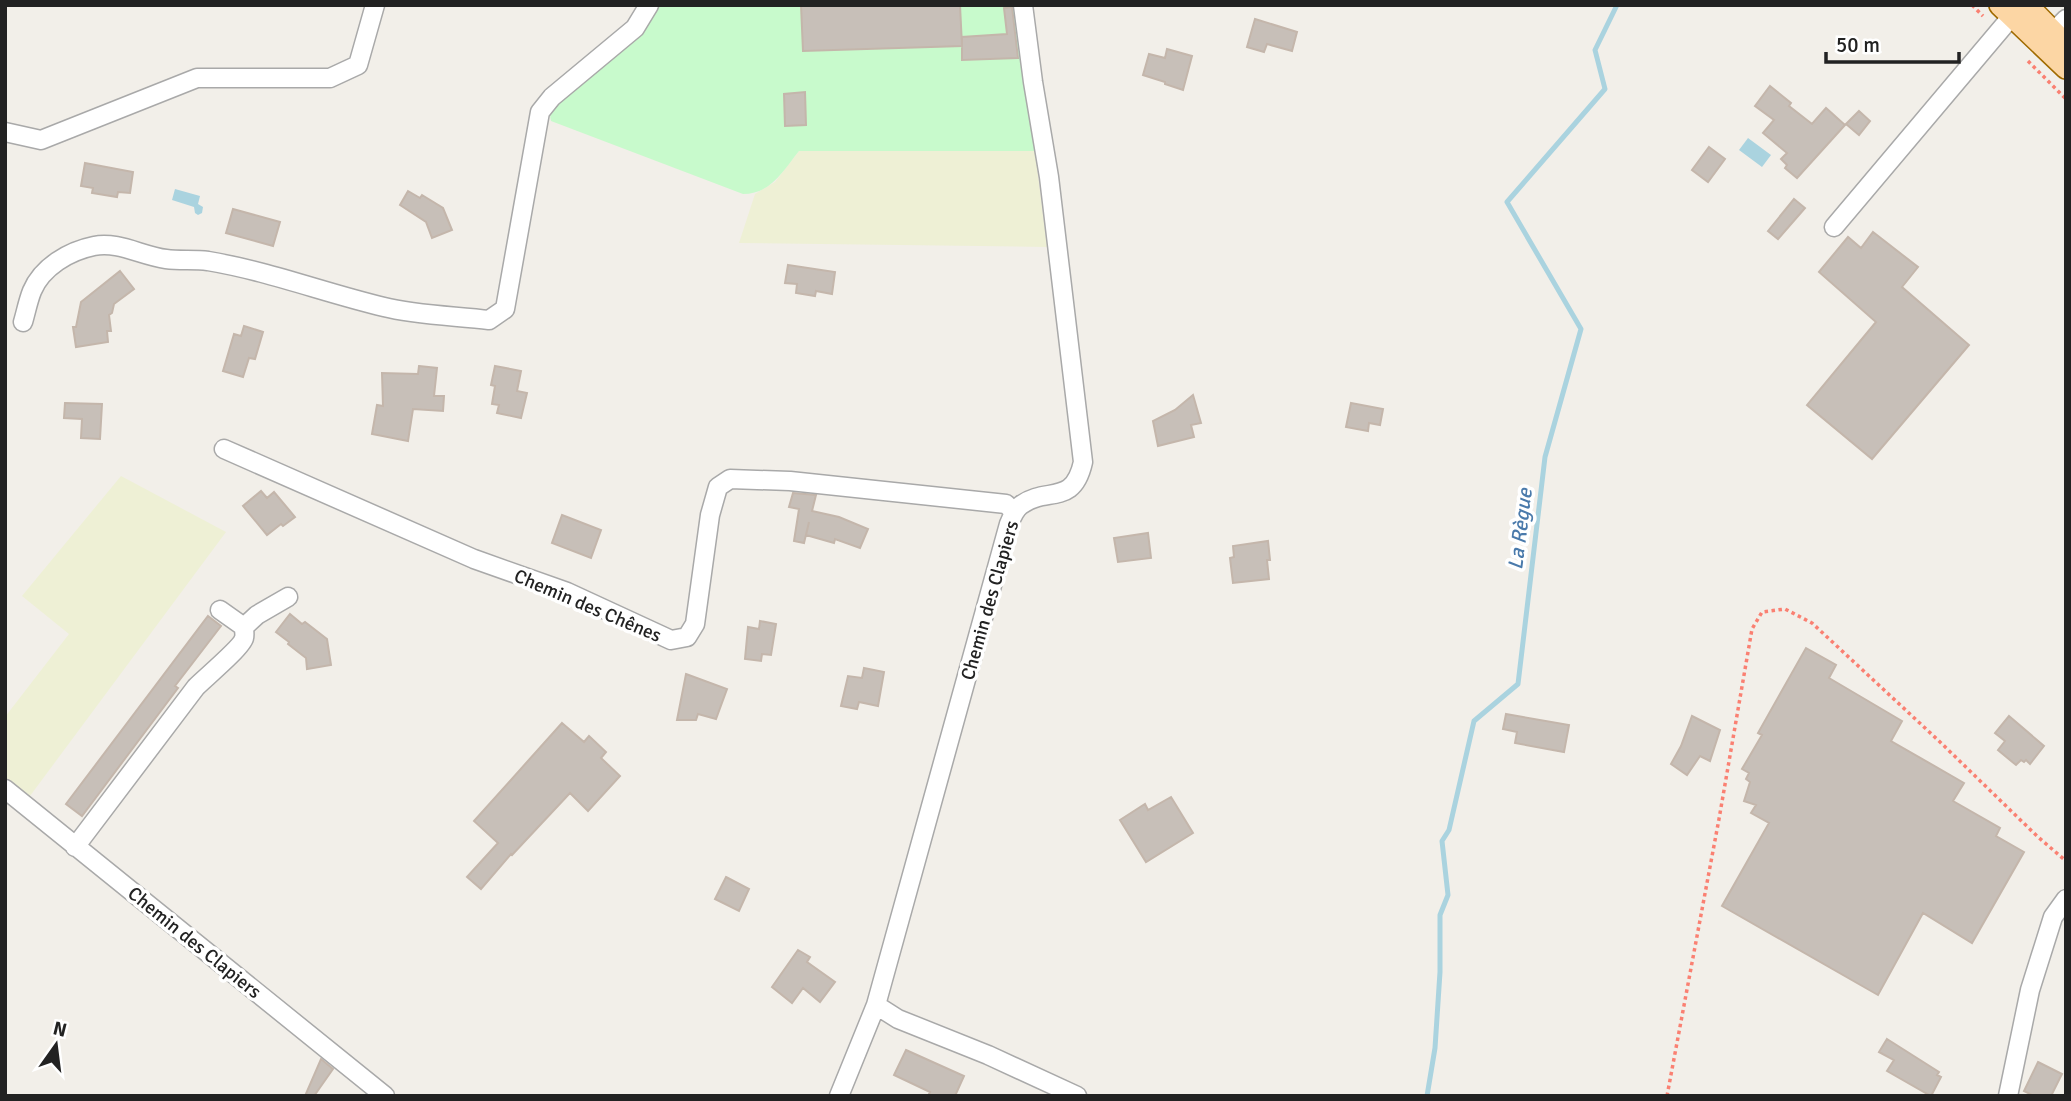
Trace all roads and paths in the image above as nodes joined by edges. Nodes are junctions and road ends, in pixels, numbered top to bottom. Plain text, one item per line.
1 (375, 5) edge
2 (649, 5) edge
3 (1023, 5) edge
4 (2013, 9) edge
5 (2062, 32) edge
6 (2066, 68) edge
7 (5, 132) edge
8 (1834, 227) dead end
9 (23, 322) dead end
10 (224, 449) dead end
11 (1014, 512) junction
12 (288, 597) dead end
13 (220, 610) dead end
14 (244, 627) junction
15 (7, 792) edge
16 (75, 847) junction
17 (2066, 861) edge
18 (2066, 898) edge
19 (876, 1004) junction
20 (385, 1096) edge
21 (839, 1096) edge
22 (1077, 1096) edge
23 (1667, 1096) edge
24 (2008, 1096) edge

1 - 7 street
2 - 9 street
3 - 11 street, Chemin des Clapiers
4 - 5 main road
4 - 6 main road
4 - 8 street
10 - 11 street, Chemin des Chênes
11 - 19 street, Chemin des Clapiers
12 - 14 street
13 - 14 street
14 - 16 street
15 - 16 street, Chemin des Clapiers
16 - 20 street, Chemin des Clapiers
17 - 23 path
18 - 24 street
19 - 21 street, Chemin des Clapiers
19 - 22 street

